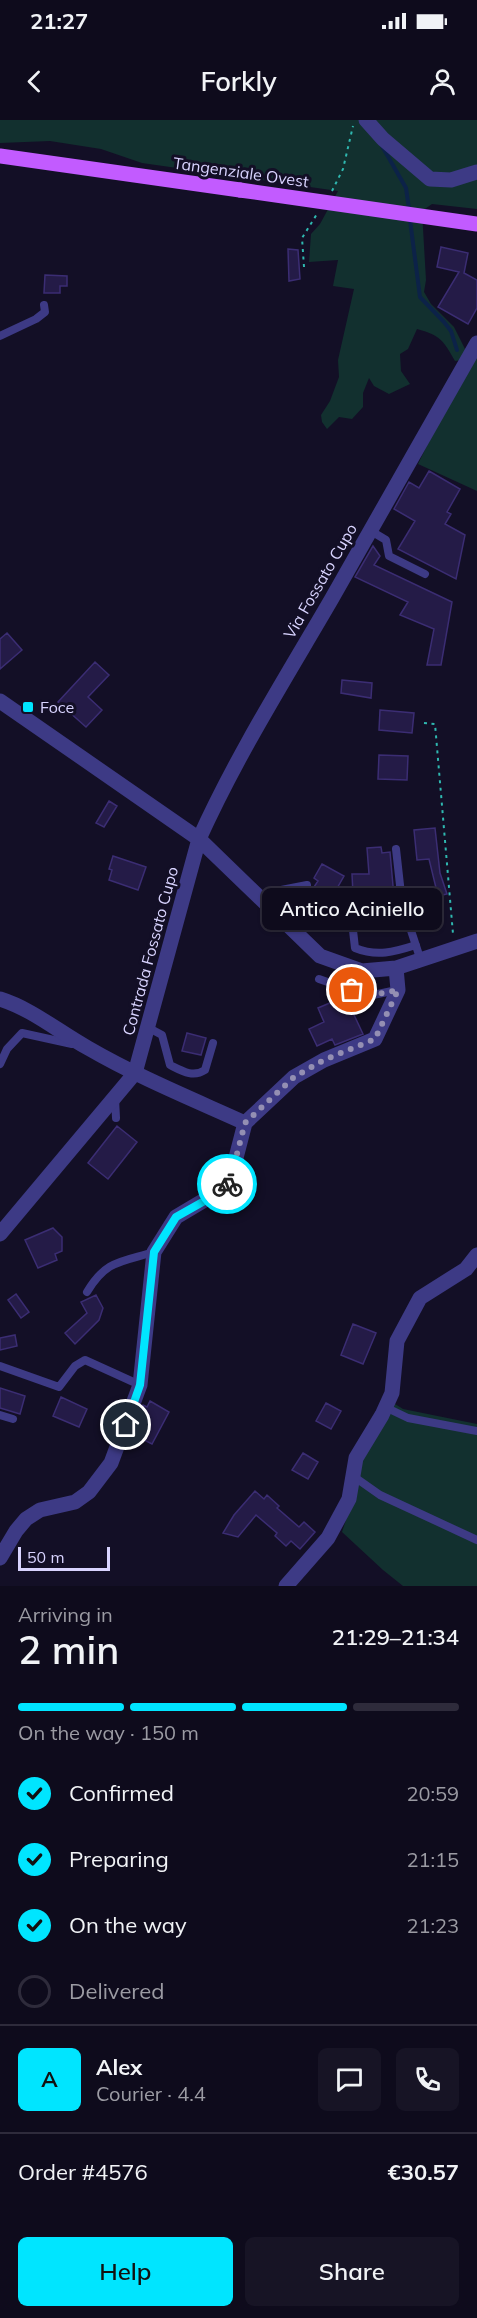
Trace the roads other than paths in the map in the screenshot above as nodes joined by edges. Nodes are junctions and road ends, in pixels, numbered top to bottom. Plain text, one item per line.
1 (374, 129) edge
2 (0, 156) edge
3 (477, 172) edge
4 (477, 224) edge
5 (44, 305) dead end
6 (0, 336) edge
7 (477, 343) edge
8 (370, 531) junction
9 (425, 574) dead end
10 (0, 701) edge
11 (199, 839) junction
12 (396, 849) dead end
13 (307, 885) dead end
14 (262, 900) junction
15 (350, 904) dead end
16 (477, 940) edge
17 (416, 945) junction
18 (421, 961) junction
19 (396, 968) junction
20 (319, 979) dead end
21 (398, 990) junction
22 (0, 999) edge
23 (147, 1027) junction
24 (213, 1043) dead end
25 (88, 1048) junction
26 (0, 1064) edge
27 (135, 1073) junction
28 (114, 1097) junction
29 (116, 1118) dead end
30 (245, 1123) junction
31 (0, 1234) edge
32 (154, 1252) junction
33 (477, 1256) edge
34 (87, 1292) dead end
35 (0, 1366) edge
36 (140, 1385) junction
37 (386, 1407) junction
38 (0, 1415) edge
39 (13, 1419) dead end
40 (477, 1431) edge
41 (353, 1476) junction
42 (477, 1540) edge
43 (0, 1558) edge
44 (286, 1586) edge

1 - 3 street
2 - 4 main road, Tangenziale Ovest, bridge
5 - 6 lane
7 - 8 street, Via Fossato Cupo
8 - 9 lane
8 - 11 street, Via Fossato Cupo
10 - 11 street
11 - 14 street
11 - 23 street, Contrada Fossato Cupo
12 - 17 lane
13 - 14 lane
14 - 19 street
15 - 17 lane
16 - 18 street
17 - 18 lane
18 - 19 street
19 - 21 street
20 - 21 lane
21 - 30 street
22 - 25 street
23 - 24 lane
23 - 27 street, Contrada Fossato Cupo
25 - 26 lane
25 - 27 street
27 - 28 street
27 - 30 street
28 - 29 lane
28 - 31 street
30 - 32 street
32 - 34 lane
32 - 36 street
33 - 37 street
35 - 36 lane
36 - 43 street
37 - 40 lane
37 - 41 street
38 - 39 lane
41 - 42 lane
41 - 44 street

